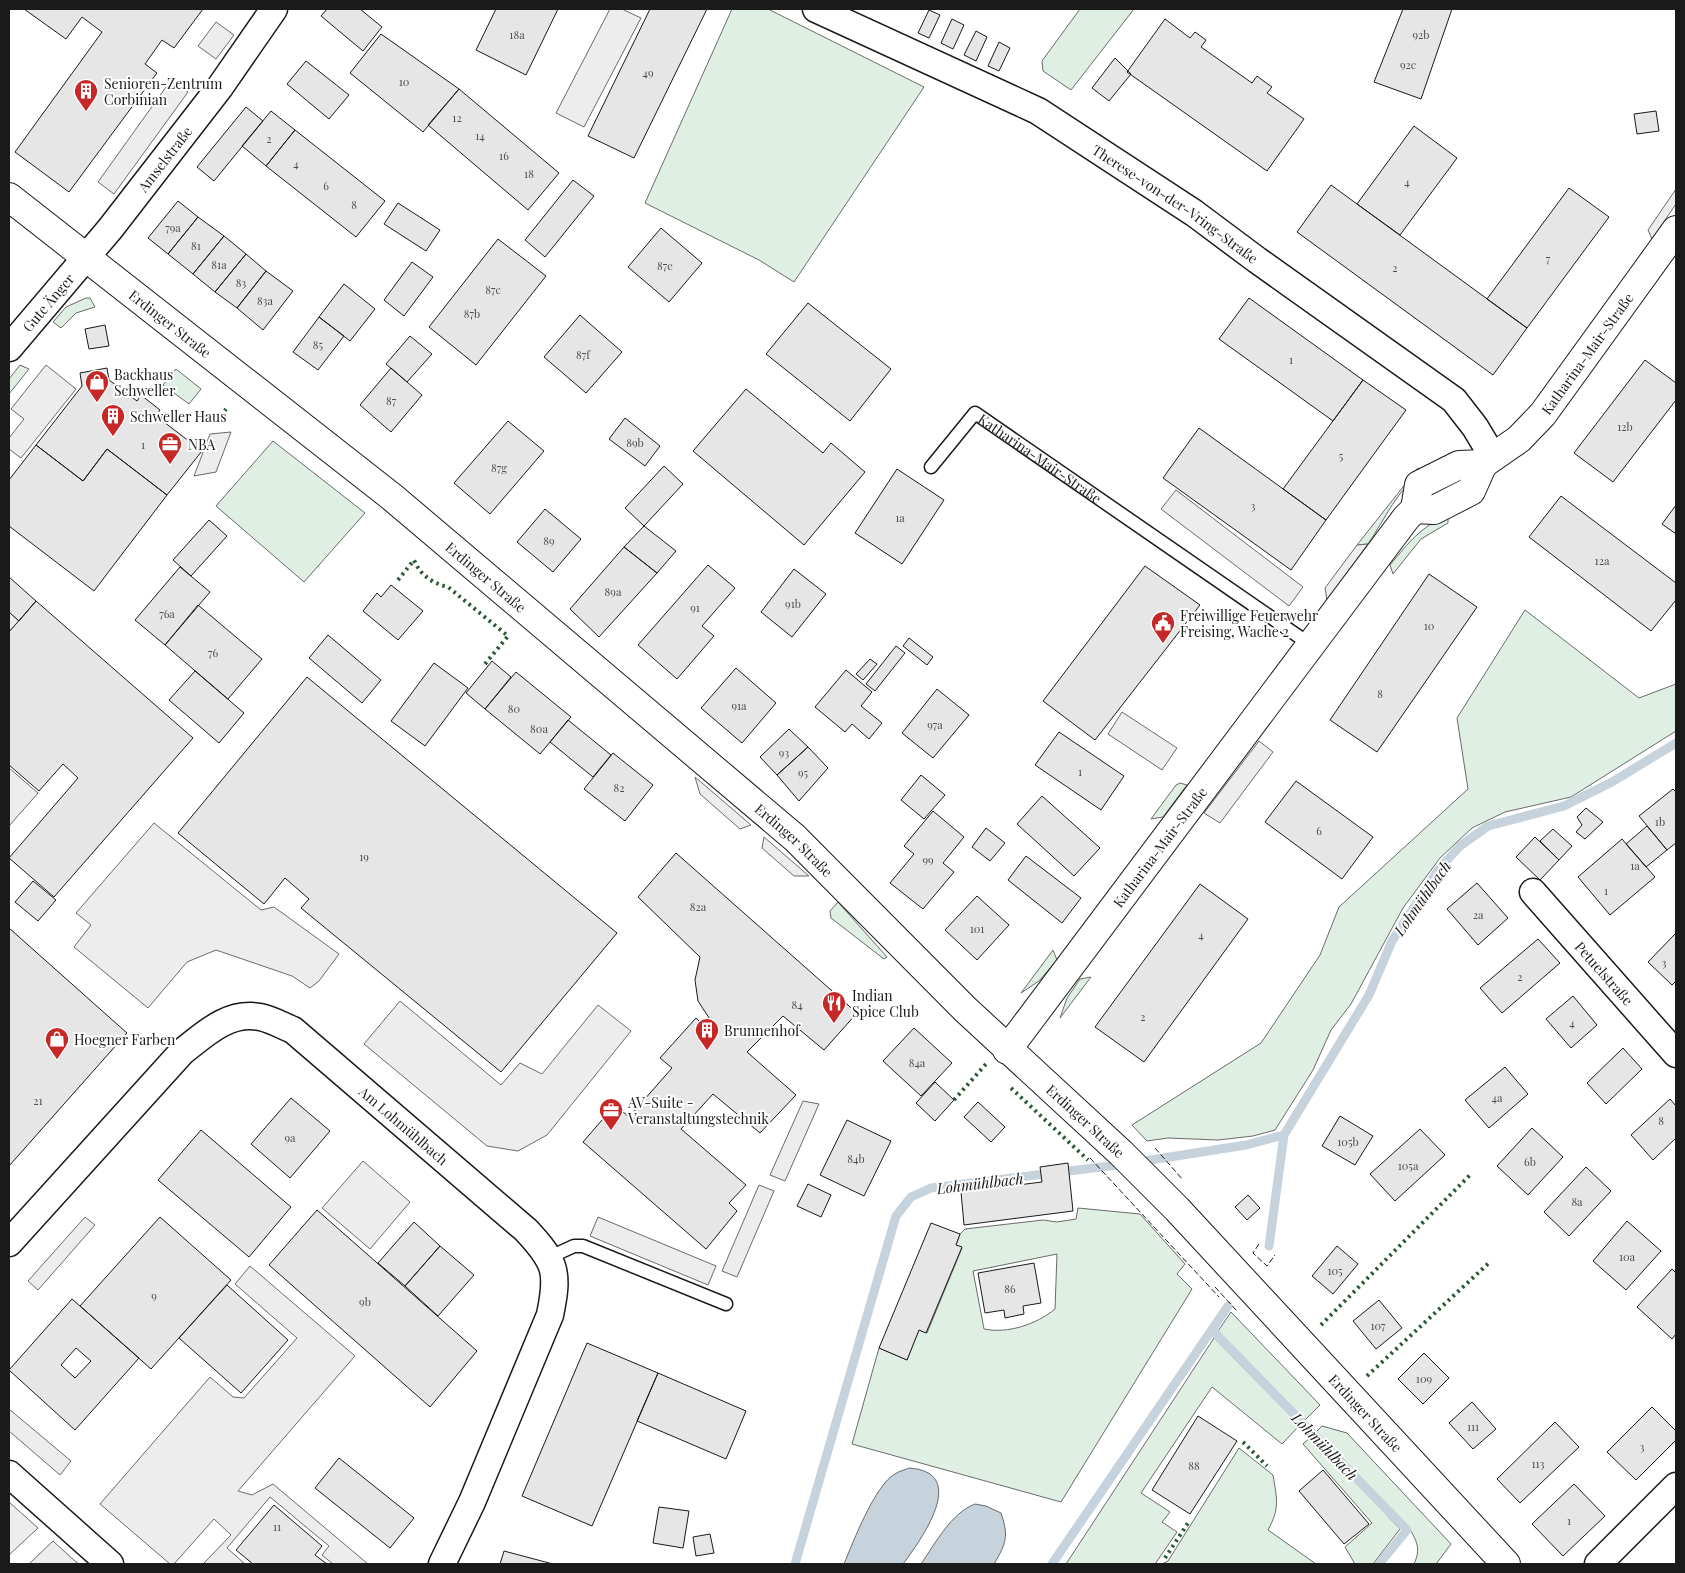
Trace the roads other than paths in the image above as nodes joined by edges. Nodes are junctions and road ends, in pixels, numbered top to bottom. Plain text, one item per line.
1 (274, 9) edge
2 (816, 9) edge
3 (9, 197) edge
4 (1676, 230) edge
5 (85, 256) junction
6 (9, 348) edge
7 (1488, 461) junction
8 (931, 467) dead end
9 (1311, 645) junction
10 (1533, 892) dead end
11 (1007, 1050) junction
12 (1676, 1054) edge
13 (9, 1243) edge
14 (550, 1257) junction
15 (726, 1304) dead end
16 (9, 1474) edge
17 (1676, 1486) edge
18 (110, 1564) edge
19 (442, 1564) edge
20 (1506, 1564) edge
21 (1598, 1564) edge

1 - 5 street, Amselstraße
2 - 7 street, Therese-von-der-Vring-Straße
3 - 5 street, Erdinger Straße
4 - 7 street, Katharina-Mair-Straße
5 - 6 street, Gute Änger
5 - 11 street, Erdinger Straße
7 - 9 street, Katharina-Mair-Straße
8 - 9 lane, Katharina-Mair-Straße
9 - 11 street, Katharina-Mair-Straße
10 - 12 street, Petuelstraße
11 - 20 street, Erdinger Straße
13 - 14 street, Am Lohmühlbach
14 - 15 lane
14 - 19 street
16 - 18 street
17 - 21 street

